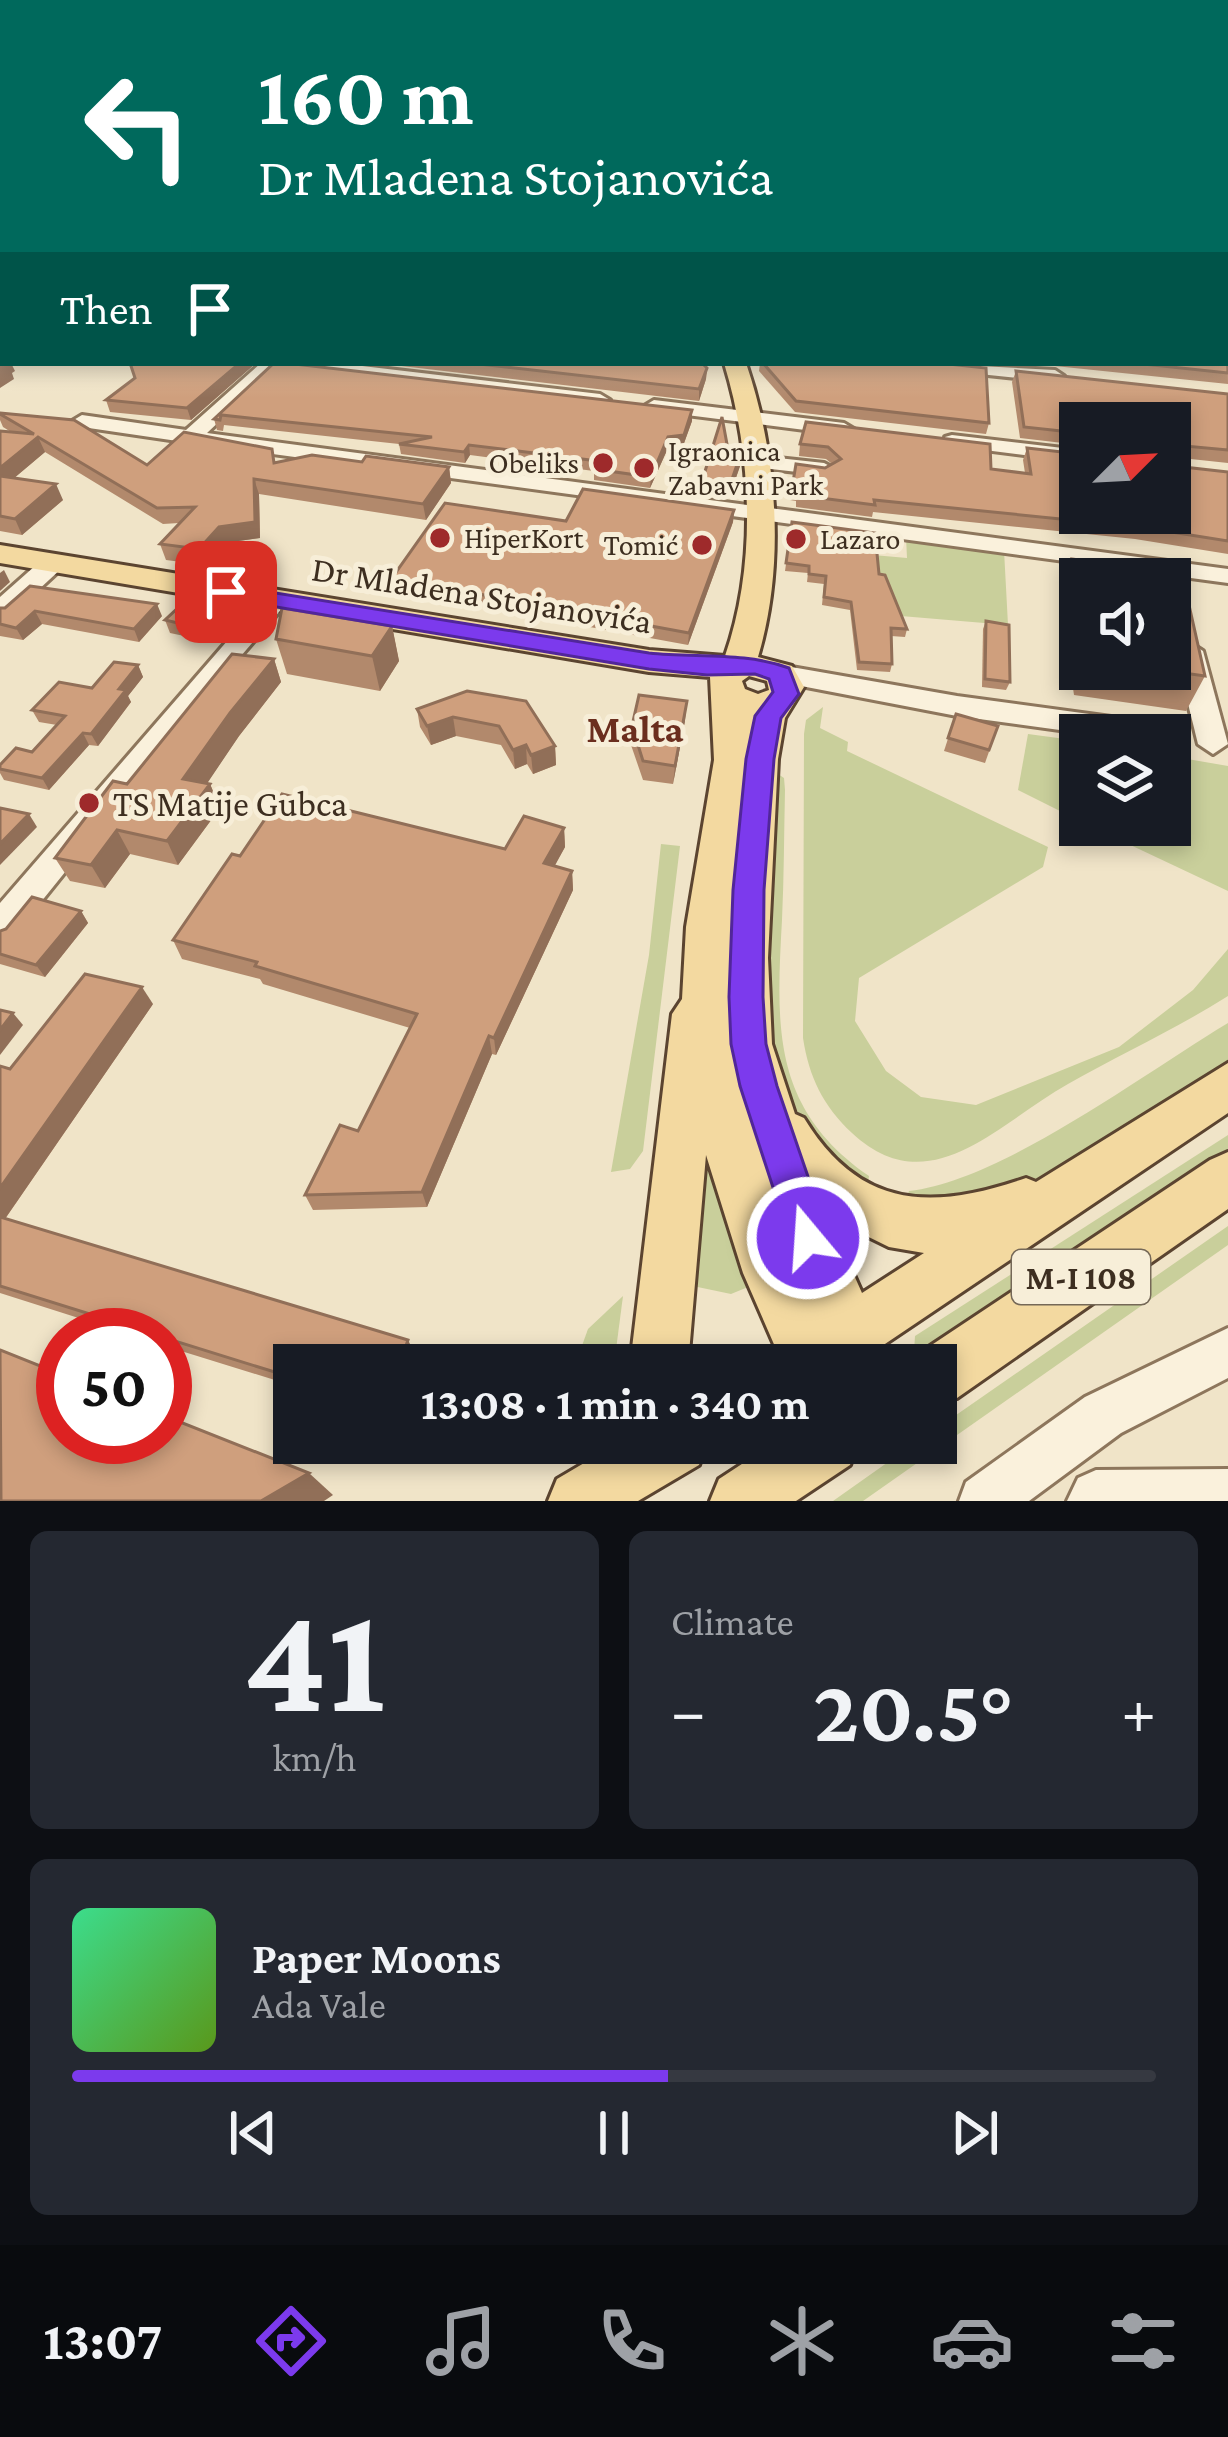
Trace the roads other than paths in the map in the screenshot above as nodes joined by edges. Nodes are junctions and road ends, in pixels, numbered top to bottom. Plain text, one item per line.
1 (269, 366) edge
2 (315, 366) edge
3 (736, 366) edge
4 (958, 366) edge
5 (1068, 378) edge
6 (751, 418) junction
7 (82, 422) edge
8 (857, 430) edge
9 (191, 437) junction
10 (924, 438) edge
11 (1059, 454) edge
12 (760, 462) junction
13 (824, 469) edge
14 (762, 513) junction
15 (0, 554) edge
16 (53, 563) junction
17 (1059, 570) edge
18 (1228, 576) edge
19 (1191, 587) edge
20 (276, 600) junction
21 (0, 610) edge
22 (752, 616) junction
23 (1191, 647) edge
24 (730, 683) junction
25 (801, 688) junction
26 (1059, 721) edge
27 (1059, 727) edge
28 (1220, 746) edge
29 (0, 928) edge
30 (704, 963) junction
31 (758, 1086) junction
32 (1228, 1086) edge
33 (1228, 1178) edge
34 (1092, 1179) junction
35 (661, 1344) edge
36 (820, 1344) edge
37 (826, 1344) edge
38 (847, 1344) edge
39 (1228, 1352) edge
40 (957, 1363) edge
41 (617, 1464) edge
42 (641, 1464) edge
43 (795, 1464) edge
44 (1228, 1495) edge
45 (581, 1500) edge
46 (741, 1501) edge
47 (986, 1501) edge
48 (1093, 1501) edge

1 - 9 street
2 - 6 street
3 - 6 main road
4 - 5 street
6 - 8 street
6 - 12 main road
7 - 9 street
9 - 14 street
10 - 11 street
12 - 13 street
12 - 14 main road
14 - 17 street
14 - 22 main road
15 - 16 main road, Dr Mladena Stojanovića
16 - 20 main road, Dr Mladena Stojanovića
16 - 21 street
18 - 19 street
20 - 24 main road, Dr Mladena Stojanovića
20 - 29 street
22 - 24 main road
22 - 25 main road
23 - 28 street
24 - 25 main road, Dr Mladena Stojanovića
24 - 30 main road
25 - 26 street
25 - 27 street
25 - 31 main road
30 - 35 main road
30 - 36 main road
31 - 34 main road
31 - 37 main road
32 - 34 main road, M-I 108
33 - 40 main road, M-I 108
34 - 38 main road, M-I 108
39 - 47 street
41 - 45 main road
42 - 45 main road
43 - 46 main road
44 - 48 street

